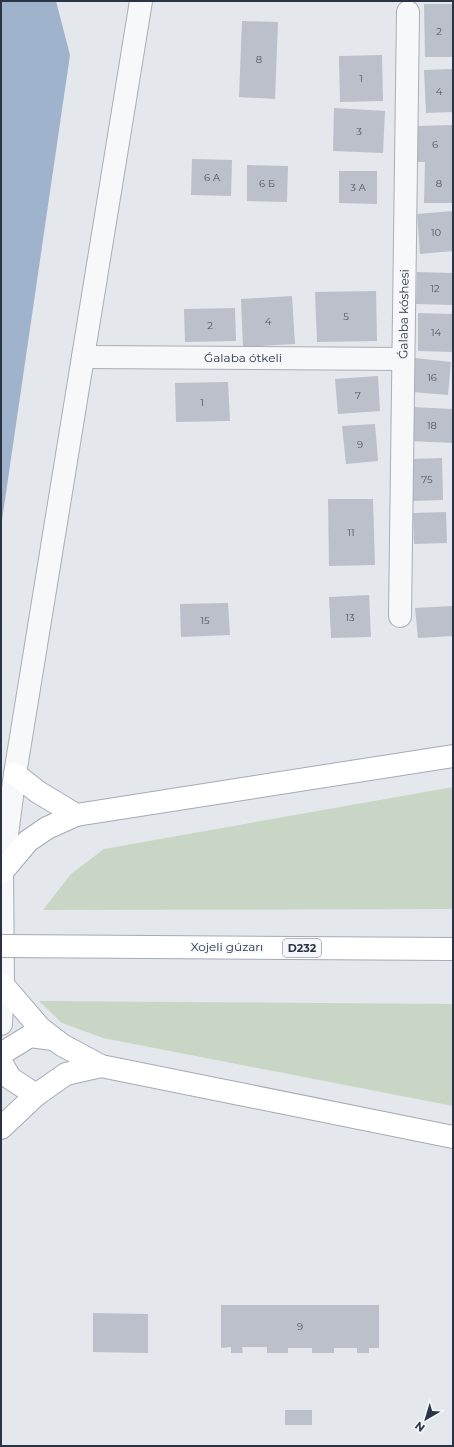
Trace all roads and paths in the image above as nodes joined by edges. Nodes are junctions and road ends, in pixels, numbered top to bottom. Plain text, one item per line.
1 (141, 1) edge
2 (408, 12) dead end
3 (83, 357) junction
4 (403, 359) junction
5 (400, 616) dead end
6 (453, 756) edge
7 (16, 774) junction
8 (76, 815) junction
9 (2, 872) edge
10 (1, 946) edge
11 (453, 949) edge
12 (3, 985) junction
13 (1, 1024) edge
14 (53, 1039) junction
15 (1, 1054) edge
16 (1, 1062) edge
17 (101, 1066) junction
18 (36, 1095) junction
19 (1, 1128) edge
20 (453, 1138) edge

1 - 3 street
2 - 4 street, Ǵalaba kóshesi
3 - 4 street, Ǵalaba ótkeli
3 - 7 street
4 - 5 street, Ǵalaba kóshesi
6 - 8 main road
7 - 8 main road
7 - 9 street
8 - 9 main road
9 - 12 street
10 - 11 main road, Xojeli gúzarı / D232, bridge
12 - 13 street
12 - 14 main road
14 - 15 main road
14 - 17 main road
16 - 18 main road
17 - 18 main road
17 - 20 main road
18 - 19 main road

